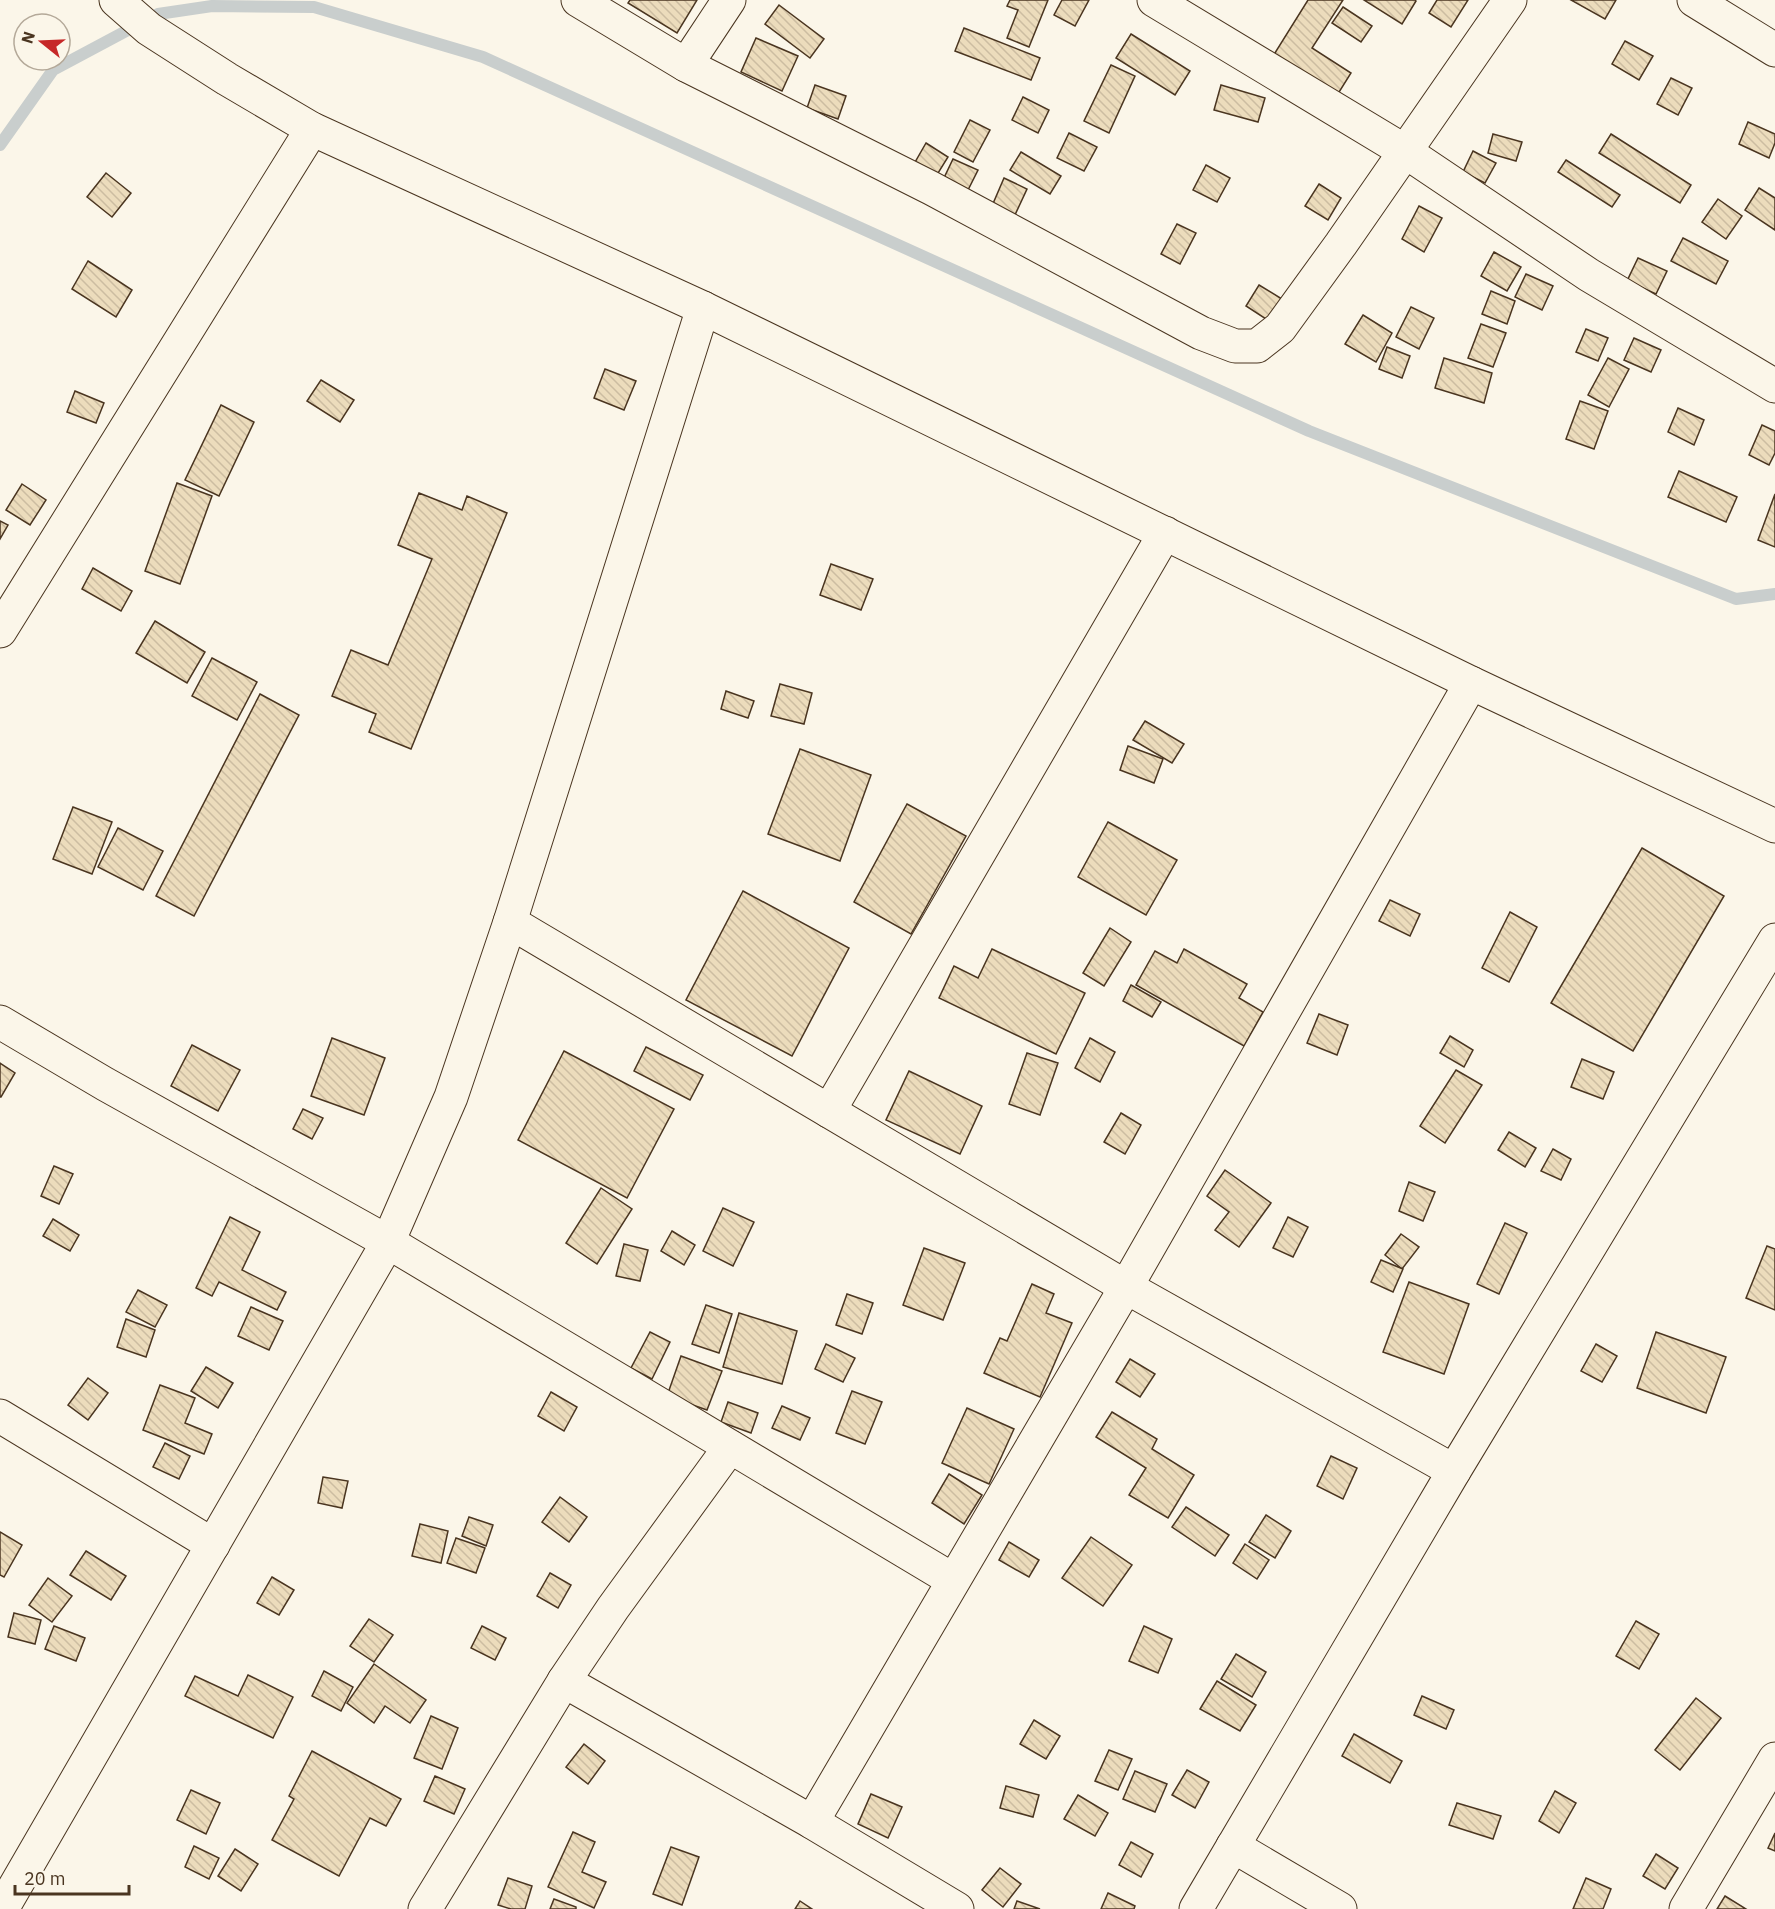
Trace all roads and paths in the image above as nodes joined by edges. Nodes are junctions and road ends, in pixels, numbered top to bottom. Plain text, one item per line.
1 (116, 0) edge
2 (578, 0) edge
3 (729, 0) edge
4 (1154, 0) edge
5 (1510, 0) edge
6 (1694, 0) edge
7 (1775, 50) edge
8 (686, 65) junction
9 (312, 129) junction
10 (1406, 152) junction
11 (703, 308) junction
12 (1775, 386) edge
13 (1165, 533) junction
14 (0, 631) edge
15 (1471, 683) junction
16 (1775, 826) edge
17 (510, 922) junction
18 (1775, 940) edge
19 (0, 1022) edge
20 (828, 1111) junction
21 (388, 1242) junction
22 (1126, 1287) junction
23 (0, 1416) edge
24 (730, 1447) junction
25 (1454, 1471) junction
26 (213, 1545) junction
27 (953, 1580) junction
28 (564, 1681) junction
29 (1775, 1759) edge
30 (812, 1822) junction
31 (1233, 1846) junction
32 (2, 1909) edge
33 (426, 1909) edge
34 (957, 1909) edge
35 (1196, 1909) edge
36 (1340, 1909) edge
37 (1686, 1909) edge

1 - 9 street
2 - 8 street
3 - 8 street
4 - 10 street
5 - 10 street
6 - 7 street
8 - 10 street
9 - 11 street
9 - 14 street
10 - 12 street
11 - 13 street
11 - 17 street
13 - 15 street
13 - 20 street
15 - 16 street
15 - 22 street
17 - 20 street
17 - 21 street
18 - 25 street
19 - 21 street
20 - 22 street
21 - 24 street
21 - 26 street
22 - 25 street
22 - 27 street
23 - 26 street
24 - 27 street
24 - 28 street
25 - 31 street
26 - 32 street
27 - 30 street
28 - 30 street
28 - 33 street
29 - 37 street
30 - 34 street
31 - 35 street
31 - 36 street

